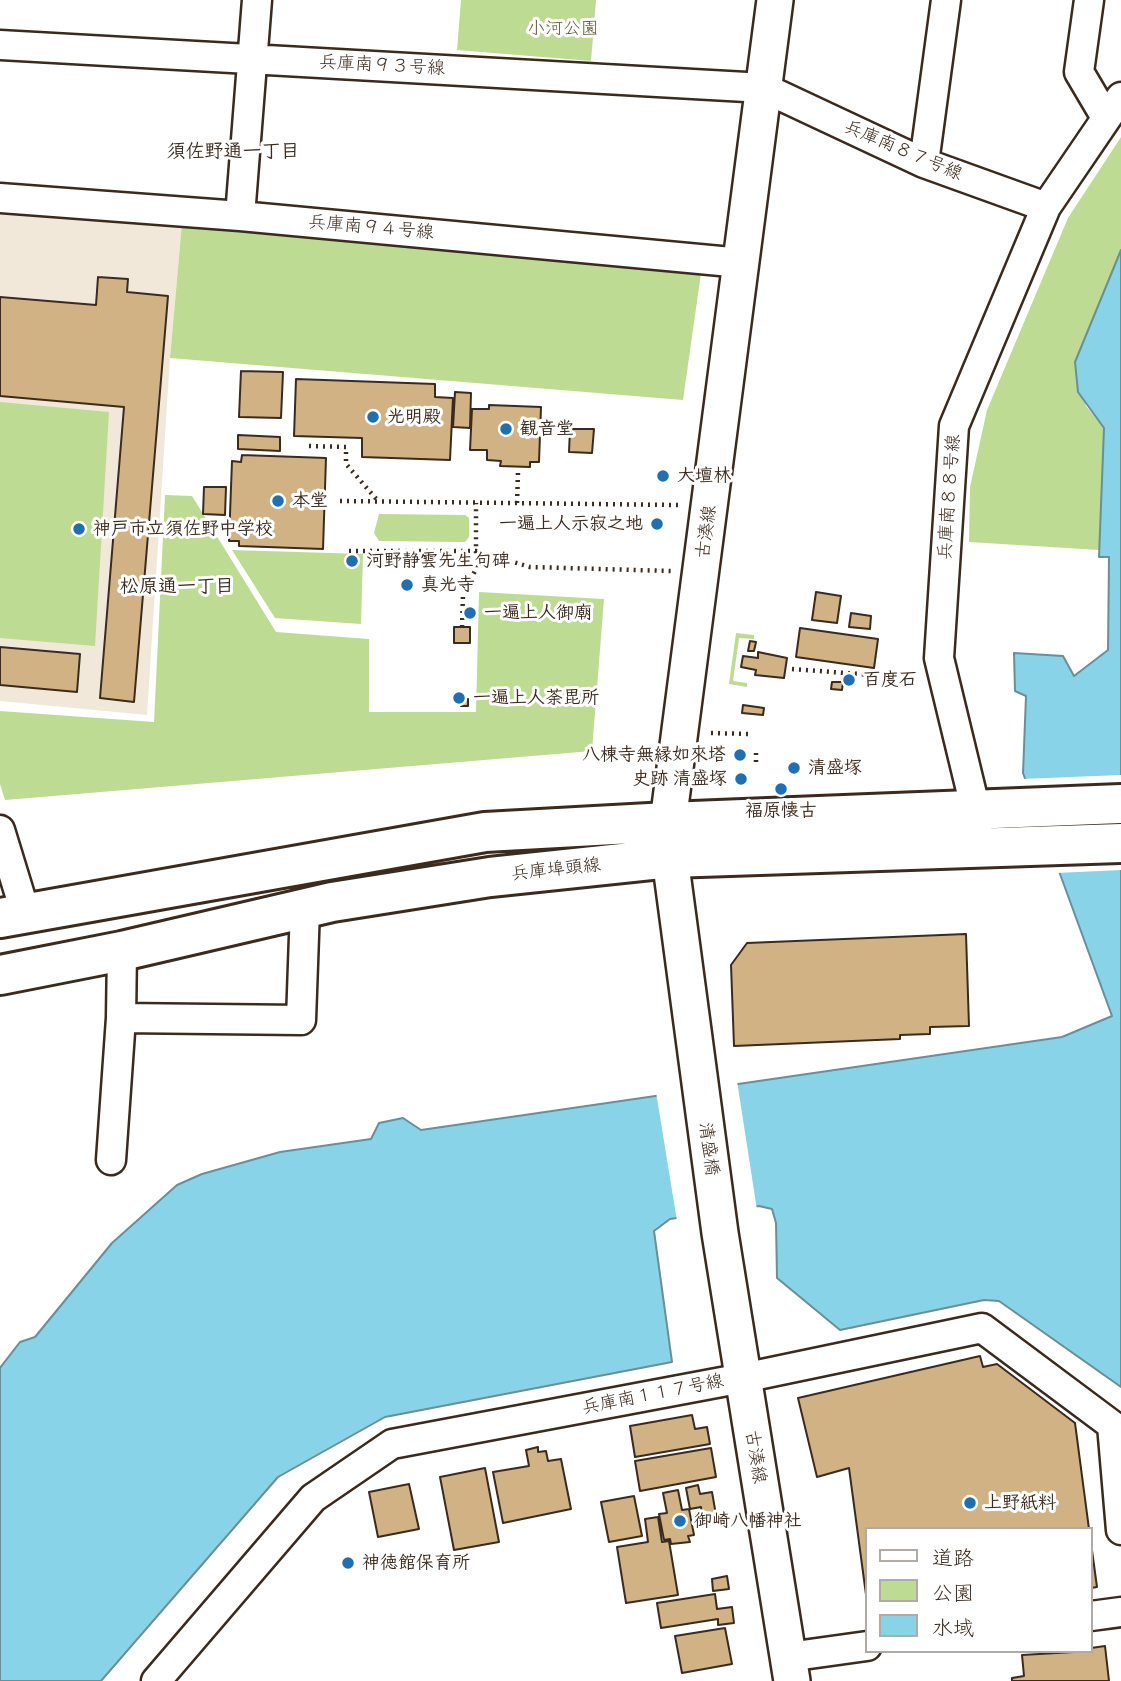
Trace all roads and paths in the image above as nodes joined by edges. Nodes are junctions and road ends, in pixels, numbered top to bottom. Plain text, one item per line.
1 (257, 0) edge
2 (775, 0) edge
3 (946, 0) edge
4 (1089, 0) edge
5 (0, 45) edge
6 (251, 58) junction
7 (764, 88) junction
8 (1113, 106) edge
9 (924, 163) junction
10 (0, 198) edge
11 (1046, 207) junction
12 (240, 216) junction
13 (742, 262) junction
14 (309, 446) dead end
15 (518, 472) dead end
16 (340, 501) dead end
17 (378, 501) junction
18 (476, 503) junction
19 (517, 503) junction
20 (710, 505) junction
21 (349, 551) dead end
22 (476, 551) junction
23 (702, 571) junction
24 (462, 627) dead end
25 (792, 669) dead end
26 (872, 675) dead end
27 (680, 733) junction
28 (748, 734) dead end
29 (756, 753) dead end
30 (756, 762) dead end
31 (1121, 804) edge
32 (976, 811) junction
33 (0, 830) edge
34 (669, 840) junction
35 (1121, 843) edge
36 (978, 850) junction
37 (323, 860) junction
38 (111, 899) junction
39 (318, 905) junction
40 (13, 917) edge
41 (122, 951) junction
42 (0, 975) edge
43 (121, 1018) junction
44 (696, 1064) joint
45 (111, 1160) dead end
46 (720, 1233) joint
47 (743, 1378) junction
48 (1121, 1531) edge
49 (1121, 1612) edge
50 (1093, 1616) edge
51 (866, 1647) edge
52 (790, 1669) edge
53 (156, 1681) edge

1 - 6 street
2 - 7 street, 古湊線
3 - 9 street
4 - 8 street
5 - 6 street, 兵庫南９３号線
6 - 7 street, 兵庫南９３号線
6 - 12 street
7 - 9 street, 兵庫南８７号線
7 - 13 street, 古湊線
8 - 11 street, 兵庫南８８号線
9 - 11 street, 兵庫南８７号線
10 - 12 street, 兵庫南９４号線
11 - 32 street, 兵庫南８８号線
12 - 13 street, 兵庫南９４号線
13 - 20 street, 古湊線
14 - 17 path
15 - 19 path
16 - 17 path
17 - 18 path
18 - 19 path
18 - 22 path
19 - 20 path
20 - 23 street, 古湊線
21 - 22 path
22 - 23 path
22 - 24 path
23 - 27 street, 古湊線
25 - 26 path
27 - 28 path
27 - 34 street, 古湊線
29 - 30 path
31 - 32 main road, 兵庫埠頭線
32 - 34 main road, 兵庫埠頭線
32 - 36 street, 兵庫南８８号線
33 - 40 street
34 - 36 main road, 兵庫埠頭線
34 - 37 main road, 兵庫埠頭線
34 - 39 main road, 兵庫埠頭線
34 - 44 street, 古湊線
35 - 36 main road, 兵庫埠頭線
37 - 38 main road, 兵庫埠頭線
37 - 39 main road
38 - 40 main road, 兵庫埠頭線
38 - 41 main road
39 - 41 main road, 兵庫埠頭線
39 - 43 street
41 - 42 main road, 兵庫埠頭線
41 - 43 street
43 - 45 street
44 - 46 street, 清盛橋
46 - 47 street, 古湊線
47 - 48 street, 兵庫南１１７号線
47 - 52 street, 古湊線
47 - 53 street, 兵庫南１１７号線
49 - 50 street
51 - 52 street

